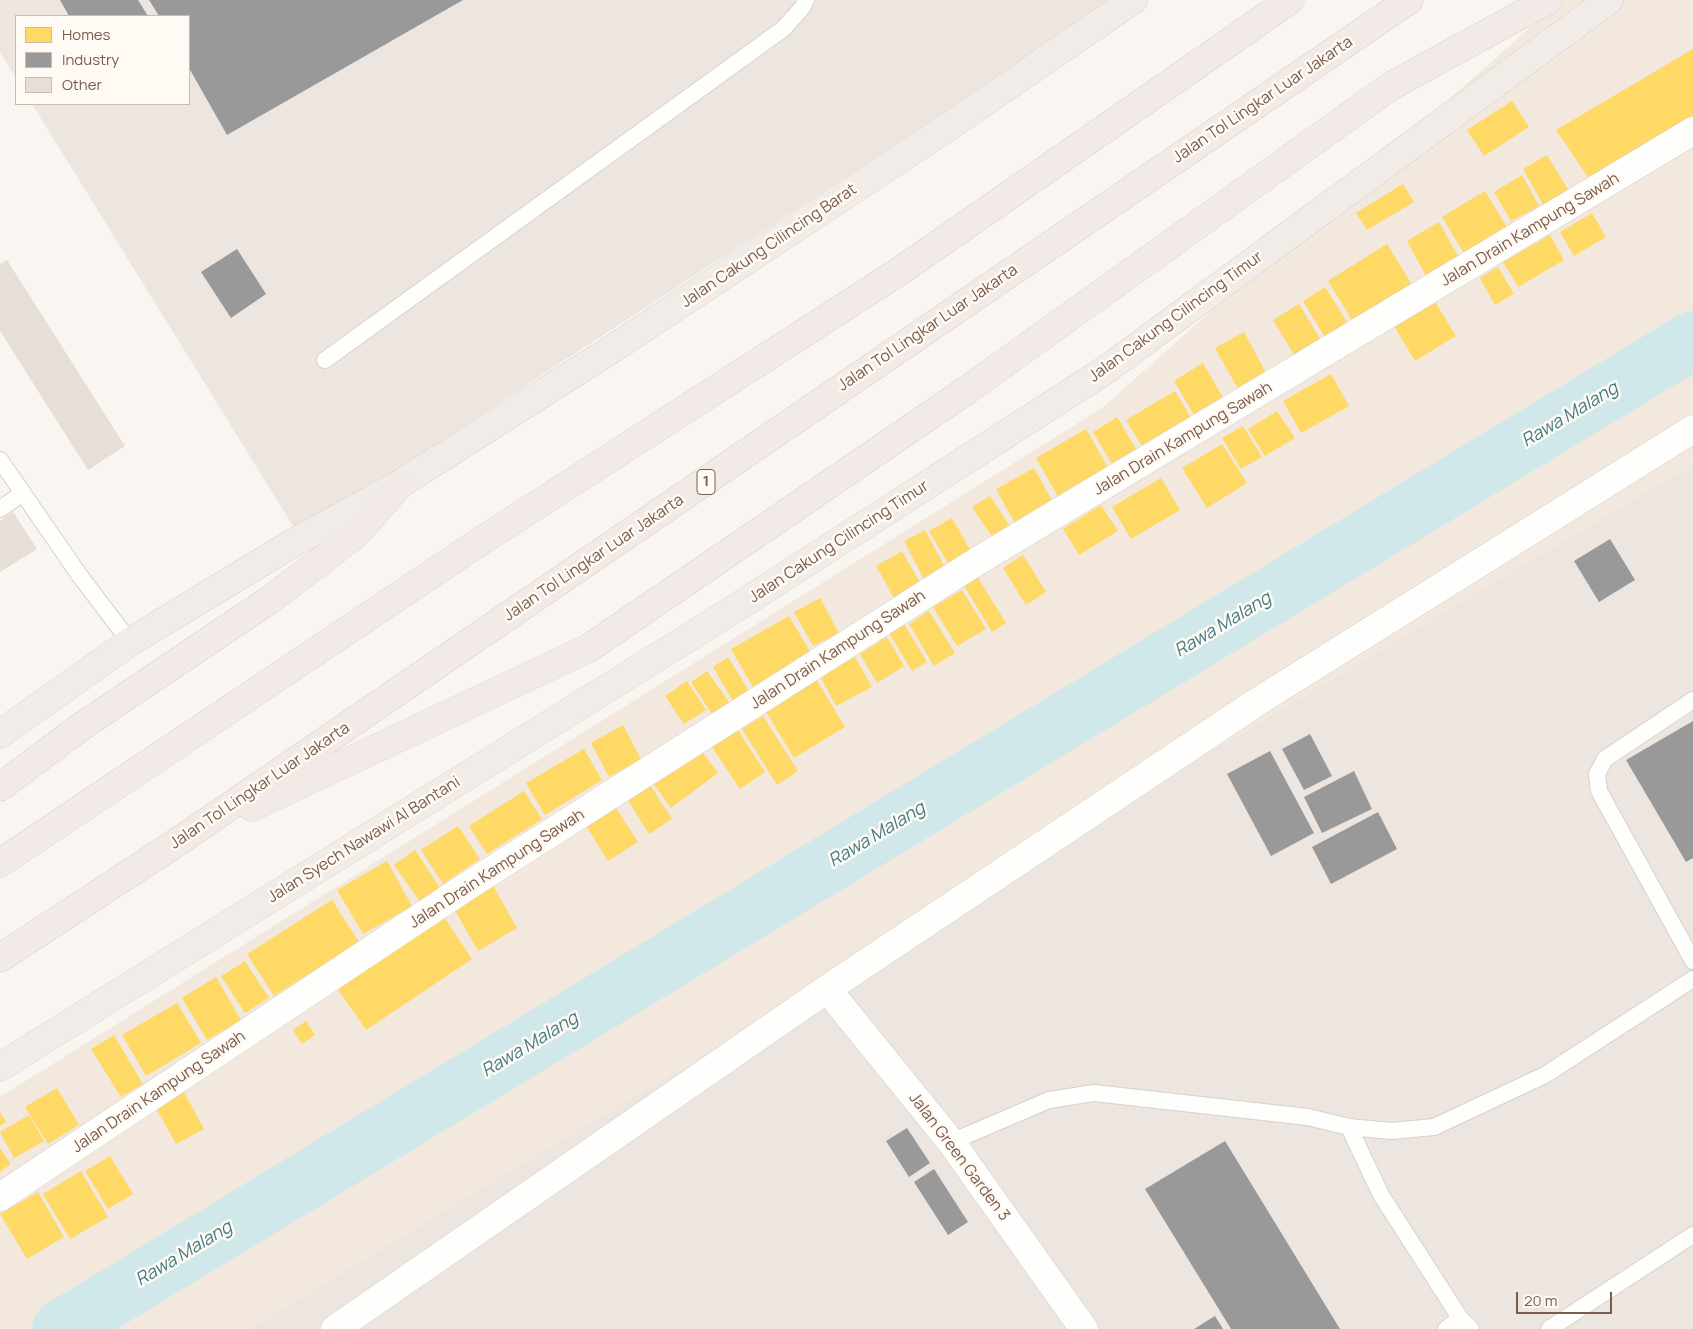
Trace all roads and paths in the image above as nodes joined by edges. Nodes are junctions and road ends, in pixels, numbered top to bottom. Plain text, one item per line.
1 (806, 0) edge
2 (1133, 0) edge
3 (1290, 0) edge
4 (1408, 0) edge
5 (1548, 0) edge
6 (1608, 0) edge
7 (1693, 131) edge
8 (325, 360) dead end
9 (1693, 429) edge
10 (0, 460) edge
11 (400, 484) junction
12 (23, 493) junction
13 (0, 509) edge
14 (728, 613) joint
15 (130, 642) junction
16 (1693, 700) edge
17 (0, 734) edge
18 (0, 787) edge
19 (176, 843) junction
20 (0, 863) edge
21 (0, 958) edge
22 (1693, 961) edge
23 (1693, 980) edge
24 (827, 989) junction
25 (0, 1067) edge
26 (1348, 1127) junction
27 (951, 1142) junction
28 (0, 1197) edge
29 (1693, 1235) edge
30 (1465, 1324) edge
31 (335, 1329) edge
32 (1084, 1329) edge
33 (1446, 1329) edge
34 (1549, 1329) edge

1 - 8 lane
2 - 11 highway, Jalan Cakung Cilincing Barat
3 - 20 highway
4 - 19 highway, Jalan Tol Lingkar Luar Jakarta / 1
5 - 19 highway
6 - 14 highway, Jalan Cakung Cilincing Timur
7 - 28 street, Jalan Drain Kampung Sawah
9 - 24 street
10 - 12 lane
11 - 15 highway
11 - 18 highway
12 - 13 lane
12 - 15 lane
14 - 25 highway, Jalan Syech Nawawi Al Bantani
15 - 17 highway
16 - 22 lane
19 - 21 highway, Jalan Tol Lingkar Luar Jakarta / 1
23 - 26 lane
24 - 27 street, Jalan Green Garden 3
24 - 31 street
26 - 27 lane
26 - 30 lane
27 - 32 street, Jalan Green Garden 3
29 - 34 lane
30 - 33 lane

